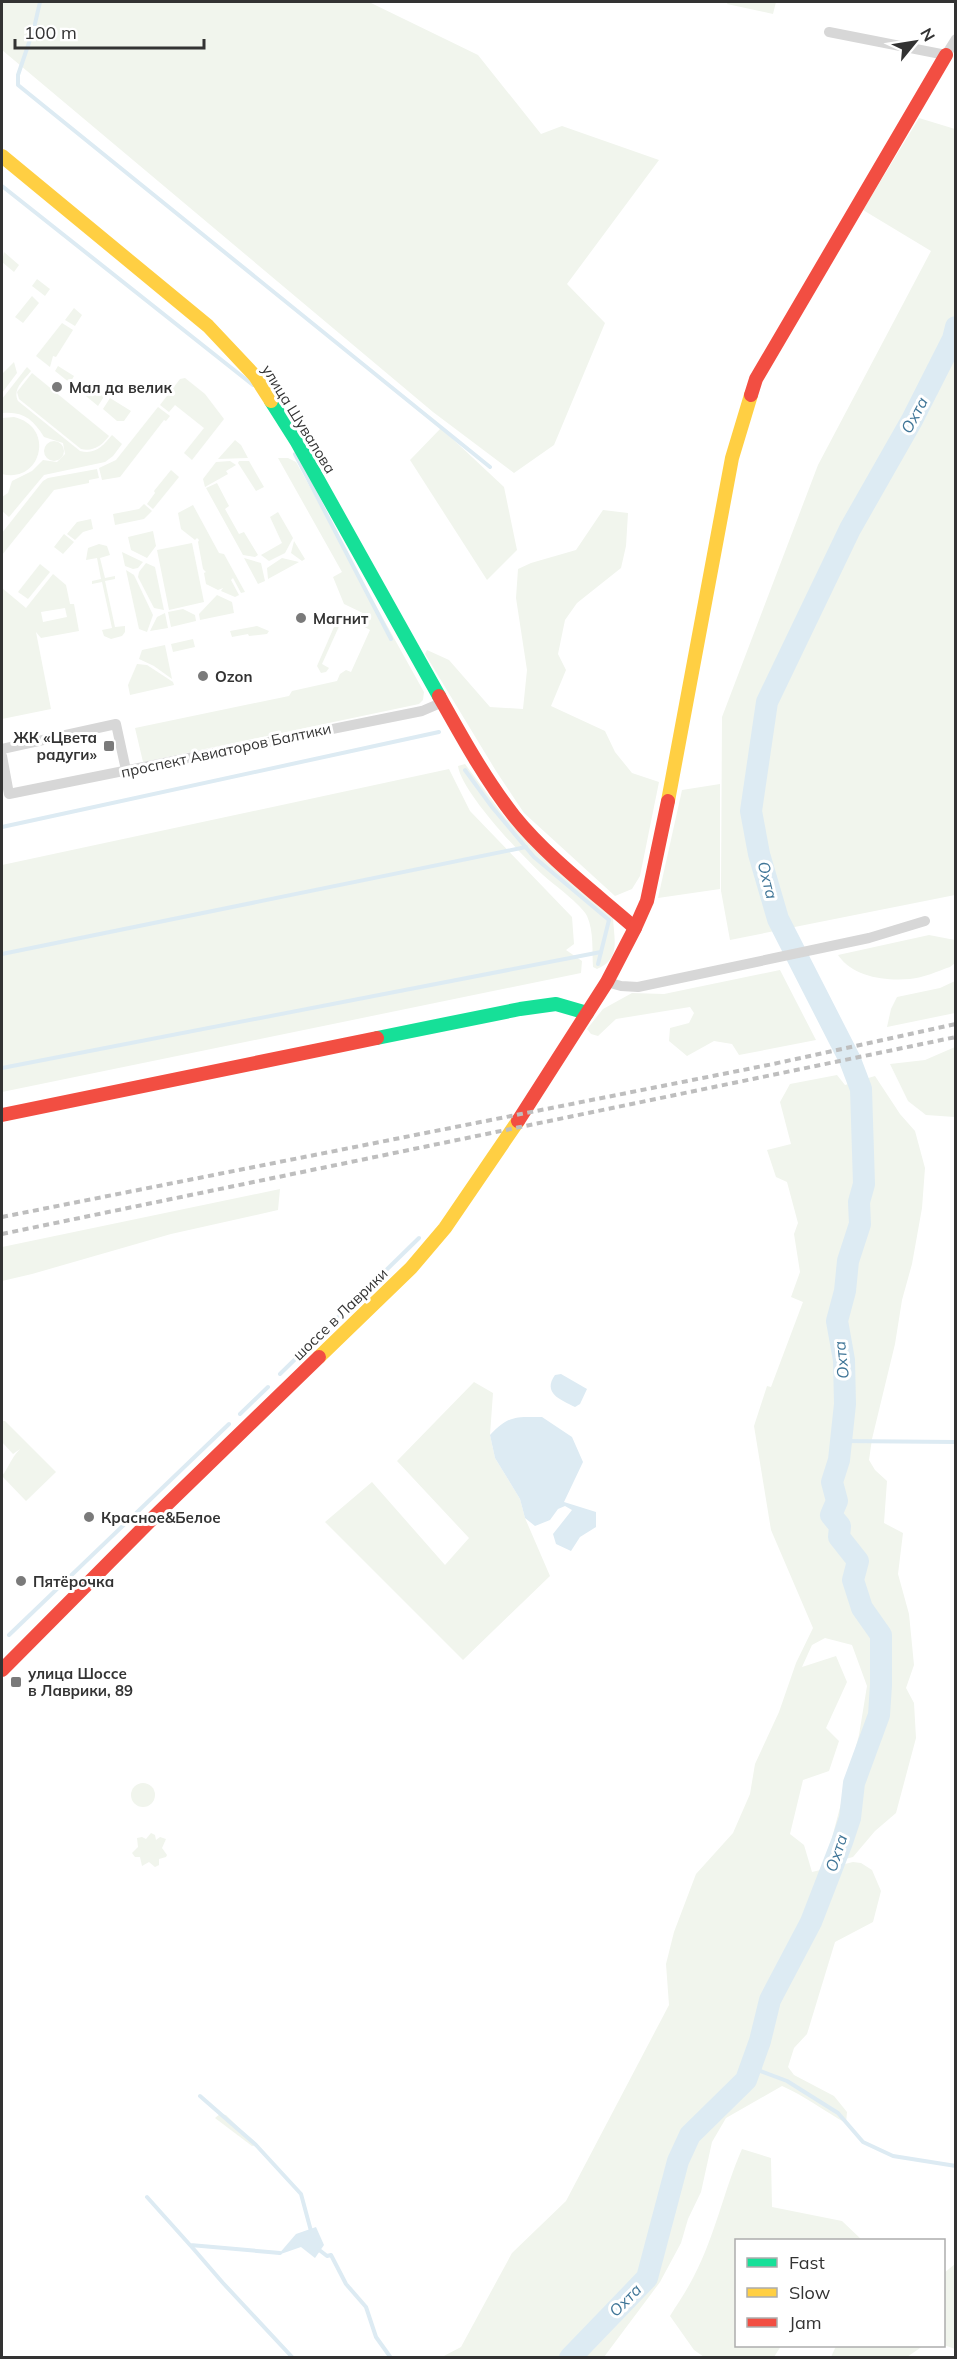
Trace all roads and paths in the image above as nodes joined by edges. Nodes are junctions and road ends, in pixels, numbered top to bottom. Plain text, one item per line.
1 (829, 32) dead end
2 (956, 39) edge
3 (946, 55) junction
4 (2, 156) edge
5 (442, 702) junction
6 (2, 749) edge
7 (2, 756) edge
8 (126, 770) junction
9 (925, 921) dead end
10 (635, 928) junction
11 (607, 982) junction
12 (587, 1013) junction
13 (2, 1115) edge
14 (2, 1670) edge

1 - 3 street
2 - 3 street
3 - 10 street, шоссе в Лаврики
4 - 5 street, улица Шувалова
5 - 8 street, проспект Авиаторов Балтики
5 - 10 street, улица Шувалова
6 - 8 street
7 - 8 street, проспект Авиаторов Балтики
9 - 11 street
10 - 11 street, шоссе в Лаврики
11 - 12 street, шоссе в Лаврики
12 - 13 street
12 - 14 street, шоссе в Лаврики

